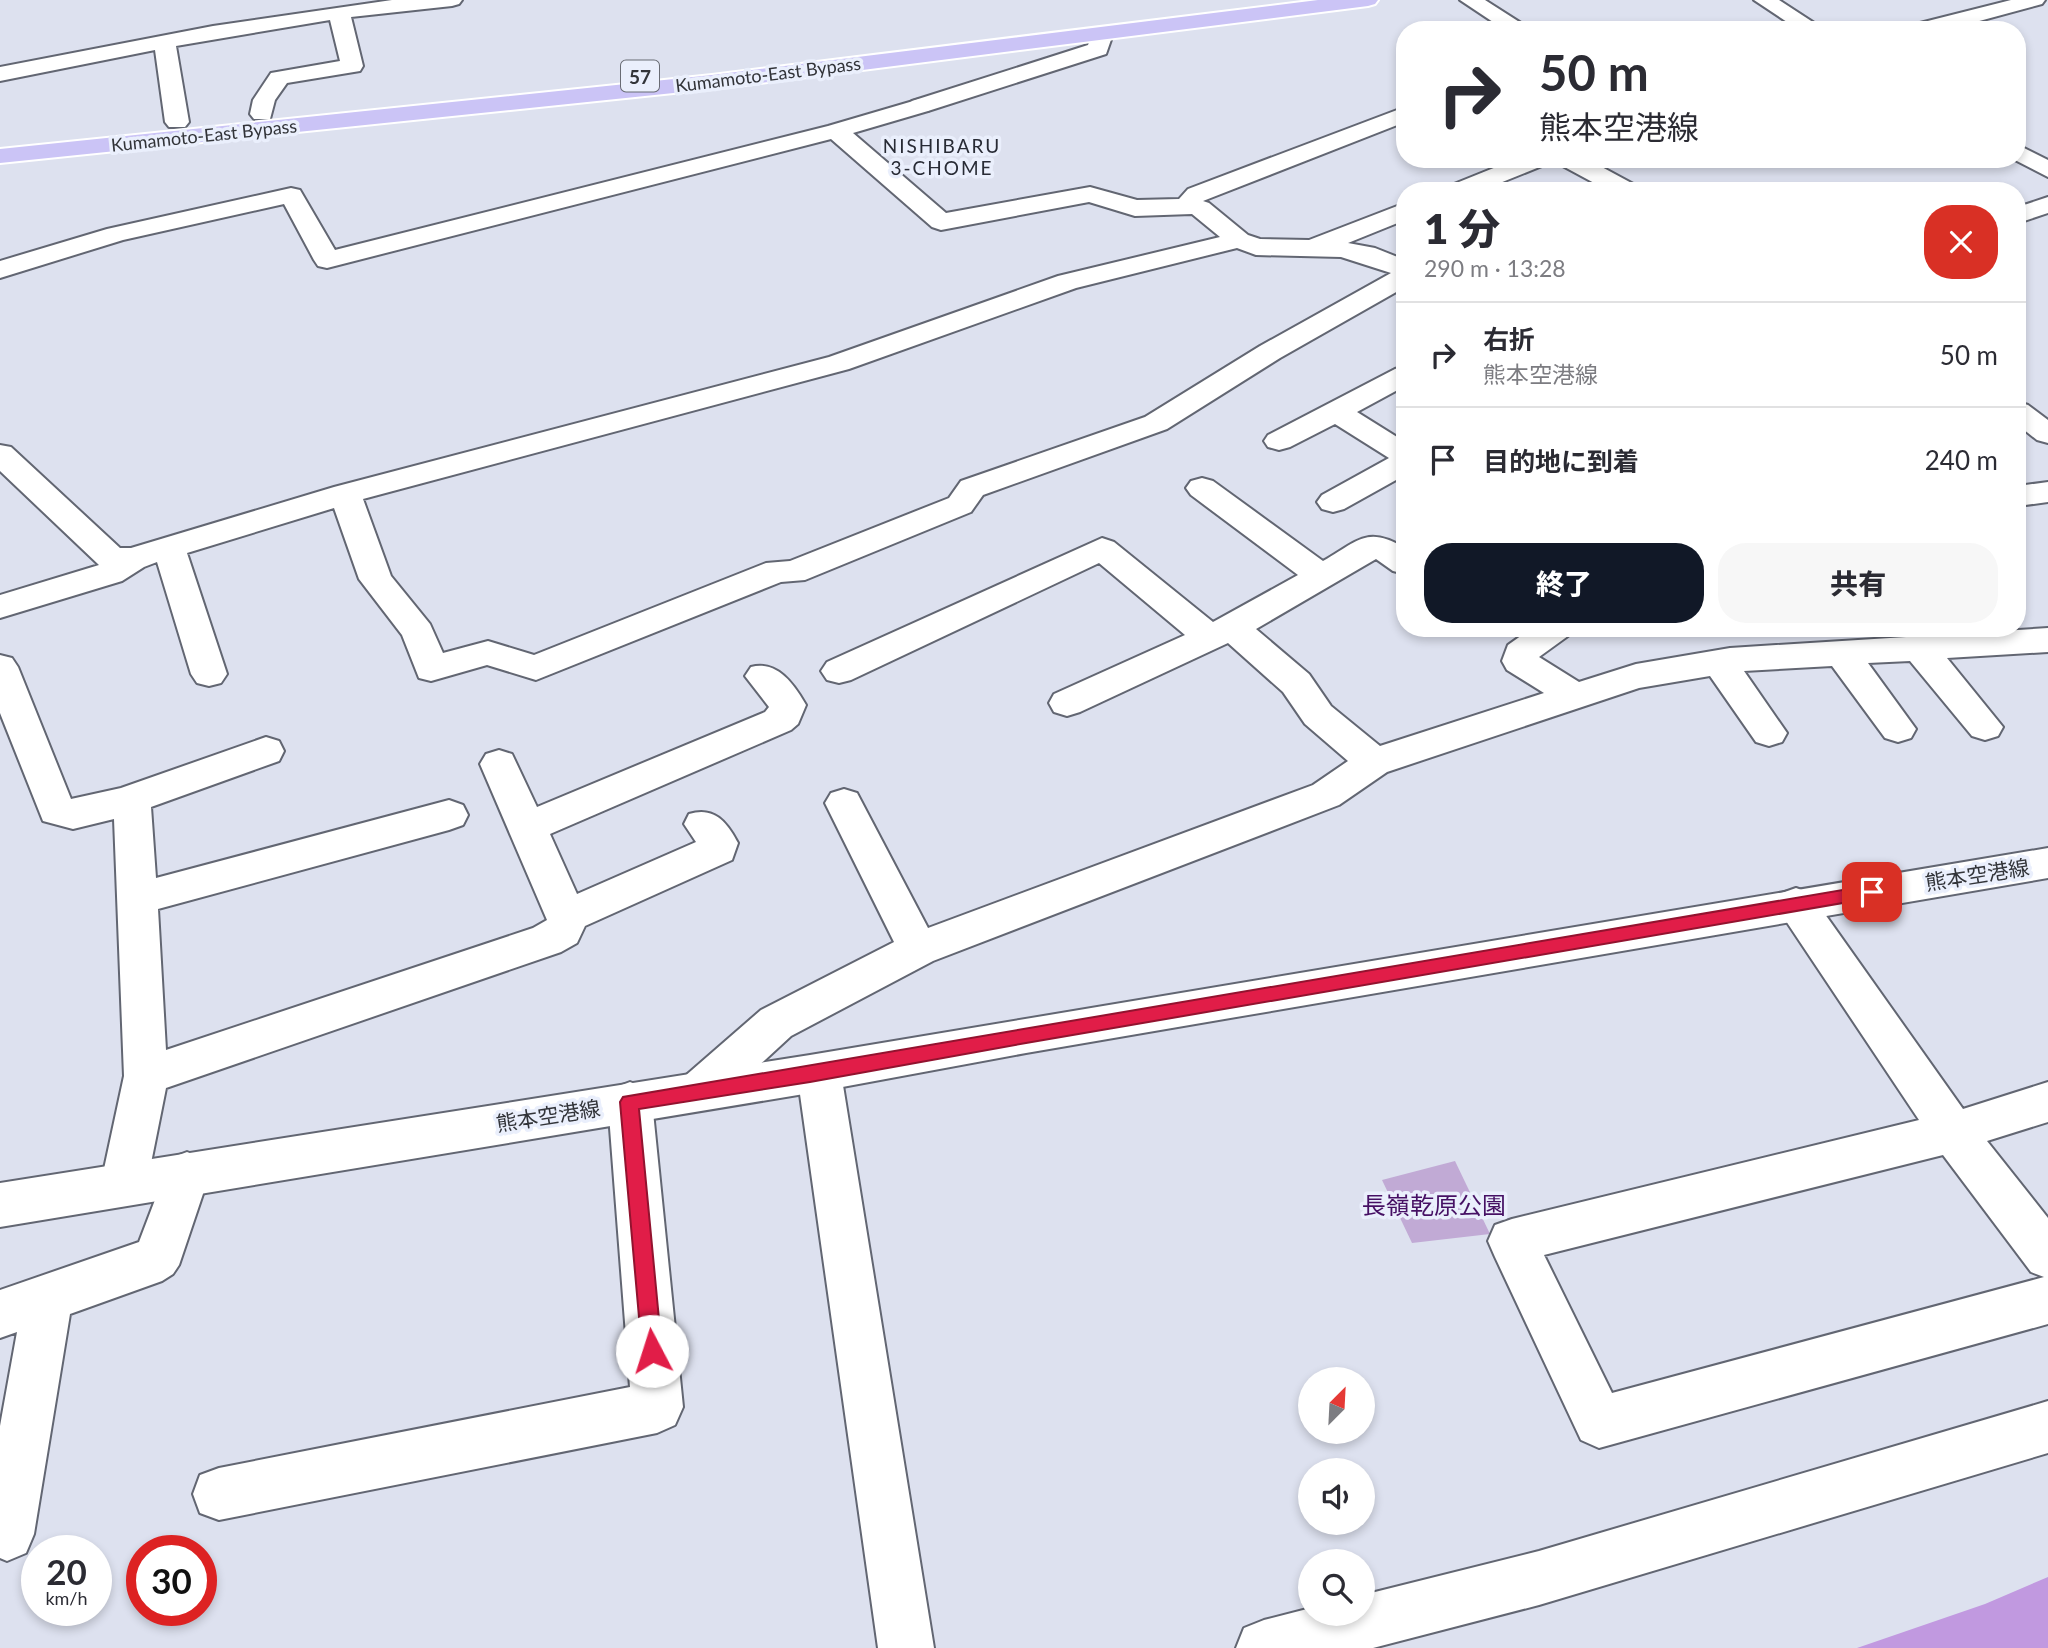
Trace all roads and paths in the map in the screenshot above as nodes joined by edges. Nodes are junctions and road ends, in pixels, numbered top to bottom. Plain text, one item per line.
1 (452, 0) edge
2 (1278, 0) edge
3 (1368, 0) edge
4 (1470, 0) edge
5 (1764, 0) edge
6 (2032, 0) edge
7 (1936, 9) dead end
8 (339, 12) junction
9 (1957, 20) junction
10 (1506, 21) edge
11 (1799, 21) edge
12 (1953, 21) edge
13 (1102, 34) junction
14 (163, 41) junction
15 (0, 74) edge
16 (262, 114) junction
17 (1396, 117) edge
18 (177, 122) junction
19 (836, 131) junction
20 (0, 139) edge
21 (0, 156) edge
22 (2026, 157) edge
23 (1516, 168) edge
24 (1585, 168) edge
25 (2048, 170) edge
26 (1482, 182) edge
27 (1611, 182) edge
28 (2048, 205) edge
29 (1188, 206) junction
30 (2026, 212) edge
31 (1396, 215) edge
32 (1239, 240) junction
33 (1316, 246) junction
34 (1396, 266) edge
35 (0, 270) edge
36 (1396, 281) edge
37 (1396, 380) edge
38 (1336, 412) junction
39 (2026, 417) edge
40 (2048, 435) edge
41 (1279, 441) dead end
42 (1396, 449) edge
43 (0, 454) edge
44 (1396, 467) edge
45 (1202, 488) dead end
46 (2048, 492) edge
47 (345, 494) junction
48 (2026, 495) edge
49 (1333, 502) dead end
50 (169, 547) junction
51 (1396, 557) edge
52 (132, 559) junction
53 (1322, 576) junction
54 (0, 607) edge
55 (1221, 632) junction
56 (1544, 637) edge
57 (2048, 640) edge
58 (1919, 647) junction
59 (1841, 653) junction
60 (1719, 662) junction
61 (0, 667) edge
62 (839, 671) dead end
63 (209, 674) dead end
64 (763, 676) dead end
65 (1577, 697) junction
66 (1067, 703) dead end
67 (1985, 727) dead end
68 (1898, 729) dead end
69 (1769, 733) dead end
70 (13, 740) edge
71 (266, 751) dead end
72 (1374, 762) junction
73 (499, 764) dead end
74 (132, 799) junction
75 (844, 803) dead end
76 (449, 815) dead end
77 (703, 824) dead end
78 (528, 827) junction
79 (2048, 863) edge
80 (136, 899) junction
81 (1796, 904) junction
82 (567, 916) junction
83 (918, 949) junction
84 (819, 1073) junction
85 (146, 1076) junction
86 (700, 1091) junction
87 (630, 1102) junction
88 (2048, 1102) edge
89 (1953, 1132) junction
90 (187, 1173) junction
91 (124, 1183) junction
92 (0, 1205) edge
93 (2048, 1256) edge
94 (48, 1297) junction
95 (2048, 1300) edge
96 (0, 1314) edge
97 (2048, 1427) edge
98 (219, 1494) dead end
99 (7, 1534) dead end
100 (906, 1648) edge
101 (1264, 1648) edge

1 - 8 street
2 - 16 highway, Kumamoto-East Bypass / 57
3 - 13 highway, Kumamoto-East Bypass / 57
4 - 10 street
5 - 11 street
6 - 9 street
7 - 9 street
8 - 14 street
8 - 16 street
9 - 12 street
13 - 19 street
13 - 21 highway, Kumamoto-East Bypass / 57
14 - 15 street
14 - 18 street
16 - 18 highway, Kumamoto-East Bypass / 57
17 - 29 street
18 - 20 highway, Kumamoto-East Bypass / 57
19 - 29 street
19 - 35 street
22 - 25 street
23 - 26 street
24 - 27 street
28 - 30 street
29 - 32 street
31 - 33 street
32 - 33 street
32 - 47 street
33 - 34 street
36 - 47 street
37 - 38 street
38 - 41 street
38 - 42 street
39 - 40 street
43 - 52 street
44 - 49 street
45 - 53 street
46 - 48 street
47 - 50 street
50 - 52 street
50 - 63 street
51 - 53 street
52 - 54 street
53 - 55 street
55 - 62 street
55 - 66 street
55 - 72 street
56 - 65 street
57 - 58 street
58 - 59 street
58 - 67 street
59 - 60 street
59 - 68 street
60 - 65 street
60 - 69 street
61 - 70 street
64 - 78 street
65 - 72 street
70 - 74 street
71 - 74 street
72 - 83 street
73 - 78 street
74 - 80 street
75 - 83 street
76 - 80 street
77 - 82 street
78 - 82 street
79 - 81 street, 熊本空港線
80 - 85 street
81 - 84 street, 熊本空港線
81 - 89 street
82 - 85 street
83 - 86 street
84 - 86 street, 熊本空港線
84 - 100 street
85 - 91 street
86 - 87 street, 熊本空港線
87 - 90 street, 熊本空港線
87 - 98 street
88 - 89 street
89 - 93 street
89 - 95 street
90 - 91 street, 熊本空港線
90 - 94 street
91 - 92 street, 熊本空港線
94 - 96 street
94 - 99 street
97 - 101 street

